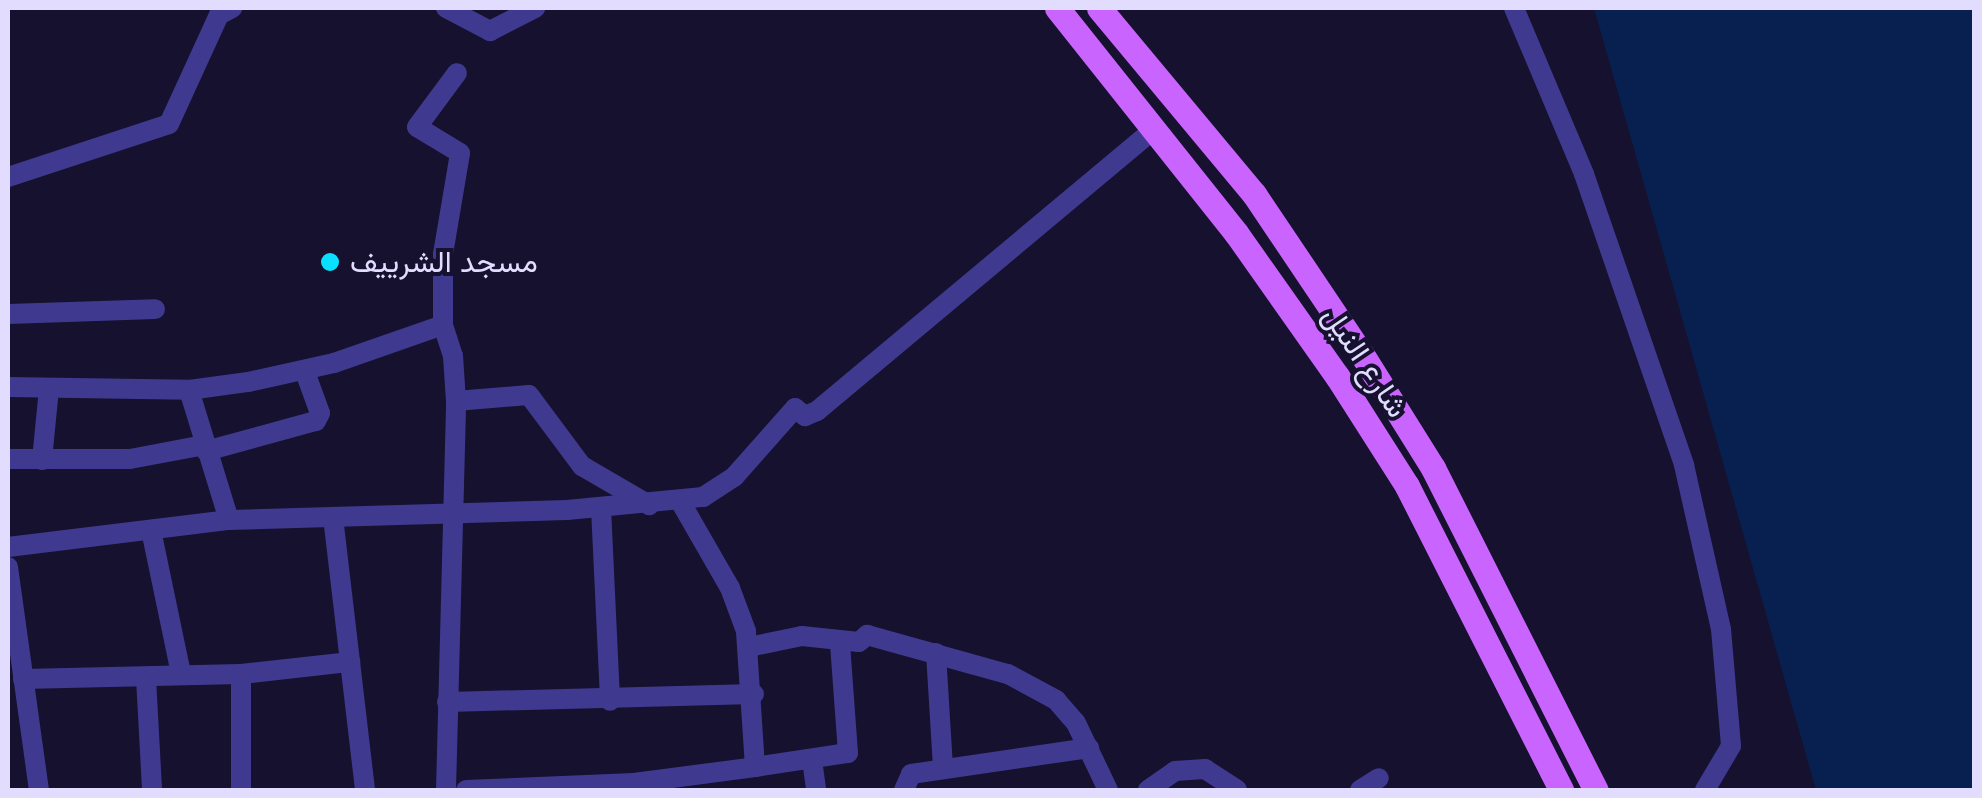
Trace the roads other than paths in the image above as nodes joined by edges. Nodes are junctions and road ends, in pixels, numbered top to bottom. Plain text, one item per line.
1 (232, 8) edge
2 (446, 8) edge
3 (534, 8) edge
4 (1057, 8) edge
5 (1099, 8) edge
6 (1514, 8) edge
7 (457, 74) dead end
8 (1154, 128) junction
9 (8, 177) edge
10 (1264, 210) junction
11 (1236, 232) junction
12 (1290, 250) junction
13 (1262, 268) junction
14 (155, 309) dead end
15 (8, 314) edge
16 (443, 325) junction
17 (305, 372) junction
18 (8, 387) edge
19 (49, 389) junction
20 (189, 390) junction
21 (456, 401) junction
22 (205, 448) junction
23 (8, 458) edge
24 (42, 460) junction
25 (680, 502) junction
26 (651, 506) junction
27 (601, 508) junction
28 (451, 513) junction
29 (333, 517) junction
30 (229, 520) junction
31 (151, 530) junction
32 (8, 546) edge
33 (8, 567) edge
34 (840, 644) junction
35 (748, 646) junction
36 (936, 653) junction
37 (350, 662) junction
38 (181, 674) junction
39 (241, 674) junction
40 (146, 678) junction
41 (23, 679) junction
42 (754, 694) junction
43 (610, 701) junction
44 (448, 702) junction
45 (1570, 730) junction
46 (1537, 738) junction
47 (1089, 748) junction
48 (812, 760) junction
49 (755, 767) junction
50 (943, 769) junction
51 (1379, 778) dead end
52 (1594, 785) edge
53 (544, 789) edge
54 (1561, 789) edge
55 (39, 790) edge
56 (152, 790) edge
57 (241, 790) edge
58 (365, 790) edge
59 (446, 790) edge
60 (466, 790) edge
61 (816, 790) edge
62 (904, 790) edge
63 (1108, 790) edge
64 (1148, 790) edge
65 (1237, 790) edge
66 (1360, 790) edge
67 (1704, 790) edge

1 - 9 street
2 - 3 street
4 - 8 main road, شارع النيل
5 - 10 main road, شارع النيل
6 - 67 street
7 - 16 street
8 - 11 main road, شارع النيل
8 - 25 street
10 - 11 main road
10 - 12 main road, شارع النيل
11 - 13 main road, شارع النيل
12 - 13 main road
12 - 45 main road, شارع النيل
13 - 46 main road, شارع النيل
14 - 15 street
16 - 17 street
16 - 21 street
17 - 20 street
17 - 22 street
18 - 19 street
19 - 20 street
19 - 24 street
20 - 22 street
21 - 26 street
21 - 28 street
22 - 24 street
22 - 30 street
23 - 24 street
25 - 26 street
25 - 35 street
26 - 27 street
27 - 28 street
27 - 43 street
28 - 29 street
28 - 44 street
29 - 30 street
29 - 37 street
30 - 31 street
31 - 32 street
31 - 38 street
33 - 41 street
34 - 35 street
34 - 36 street
34 - 48 street
35 - 42 street
36 - 47 street
36 - 50 street
37 - 39 street
37 - 58 street
38 - 39 street
38 - 40 street
39 - 57 street
40 - 41 street
40 - 56 street
41 - 55 street
42 - 43 street
42 - 49 street
43 - 44 street
44 - 59 street
45 - 46 main road
45 - 52 main road, شارع النيل
46 - 54 main road, شارع النيل
47 - 50 street
47 - 63 street
48 - 49 street
48 - 61 street
49 - 53 street
50 - 62 street
51 - 66 street
52 - 54 main road
53 - 60 street
64 - 65 street

